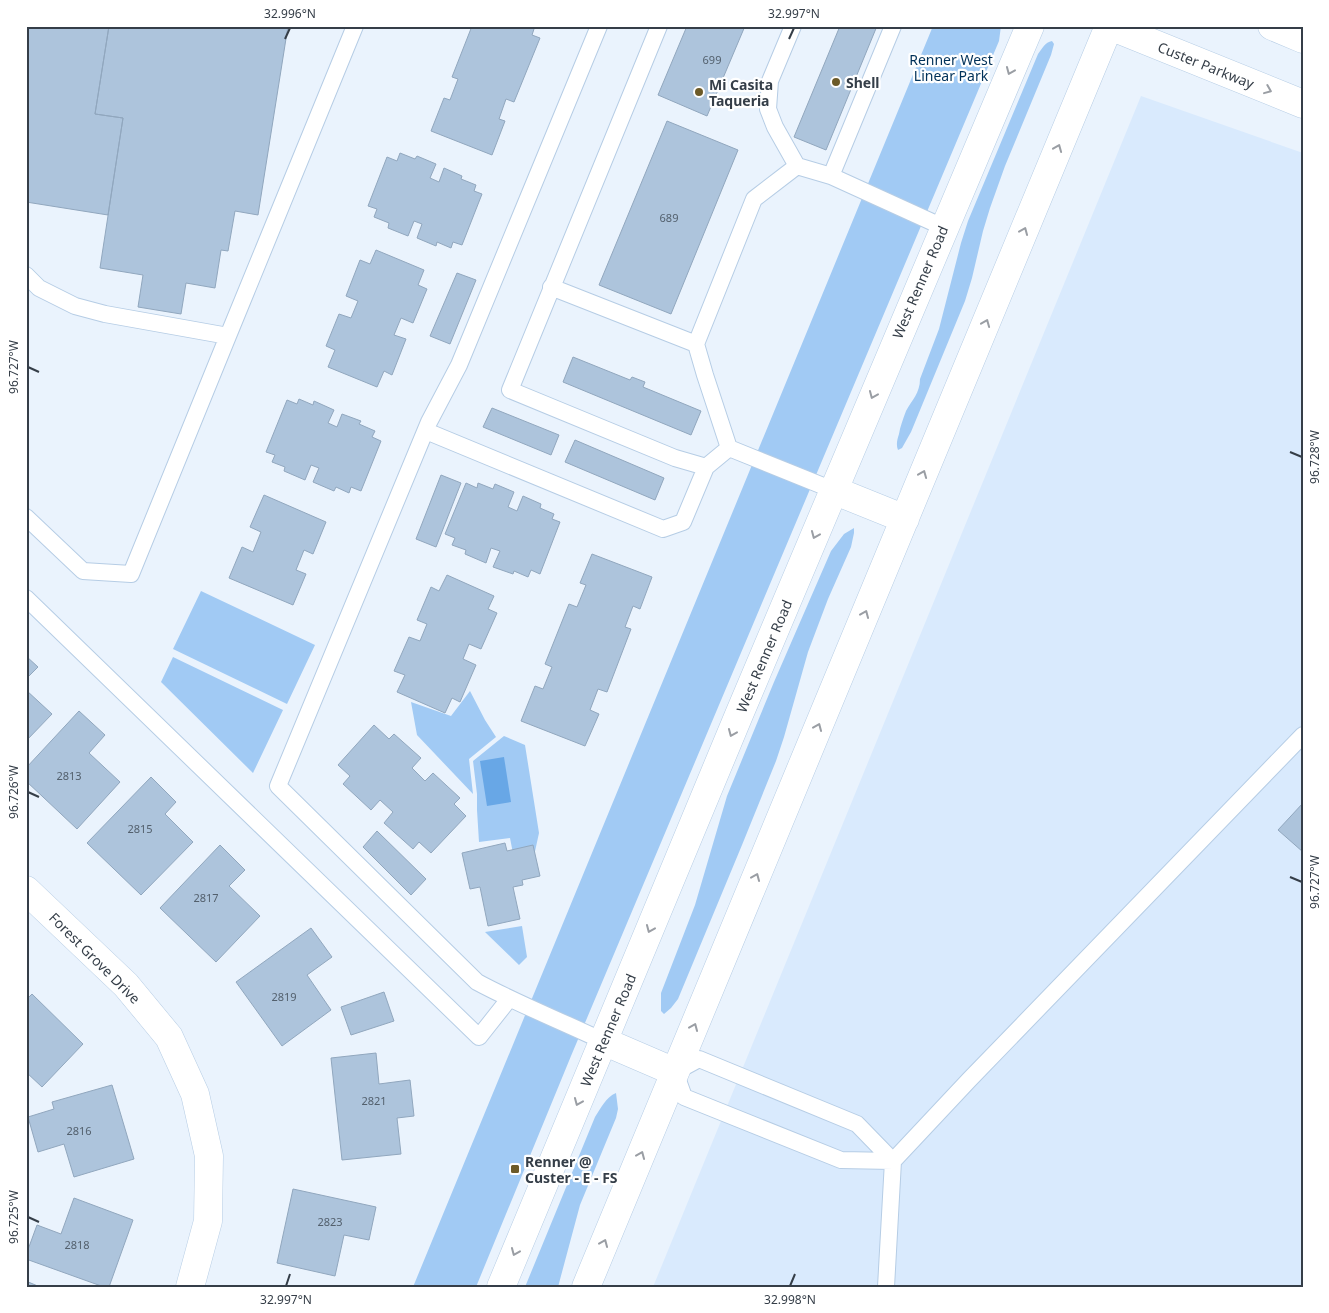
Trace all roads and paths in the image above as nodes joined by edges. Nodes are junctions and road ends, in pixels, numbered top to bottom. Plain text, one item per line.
1 (355, 26) edge
2 (599, 26) edge
3 (659, 26) edge
4 (793, 26) edge
5 (893, 26) edge
6 (1030, 26) edge
7 (1109, 26) edge
8 (1272, 26) edge
9 (1303, 39) edge
10 (1303, 104) edge
11 (797, 166) junction
12 (831, 176) junction
13 (943, 227) junction
14 (26, 275) edge
15 (552, 287) junction
16 (228, 336) junction
17 (696, 344) junction
18 (426, 431) junction
19 (729, 448) junction
20 (706, 467) junction
21 (833, 490) junction
22 (26, 517) edge
23 (905, 519) junction
24 (26, 598) edge
25 (1303, 735) edge
26 (26, 890) edge
27 (509, 999) junction
28 (603, 1041) junction
29 (675, 1072) junction
30 (893, 1161) junction
31 (190, 1287) edge
32 (501, 1287) edge
33 (586, 1287) edge
34 (886, 1287) edge

1 - 16 lane
2 - 18 lane
3 - 15 lane
4 - 11 lane
5 - 12 lane
6 -> 13 main road, West Renner Road
7 -> 10 main road, Custer Parkway
23 -> 7 main road
8 - 9 main road
11 - 12 lane
11 - 17 lane
12 - 13 lane
13 -> 21 main road, West Renner Road
14 - 16 lane
15 - 17 lane
15 - 20 lane
16 - 22 lane
17 - 19 lane
18 - 20 lane
18 - 27 lane
19 - 20 lane
19 - 21 lane
21 - 23 main road
21 -> 28 main road, West Renner Road
29 -> 23 main road
24 - 27 lane
25 - 30 lane
26 - 31 main road, Forest Grove Drive
27 - 28 lane
28 - 29 main road
28 -> 32 main road, West Renner Road
29 - 30 lane
29 - 30 lane
33 -> 29 main road
30 - 34 lane

